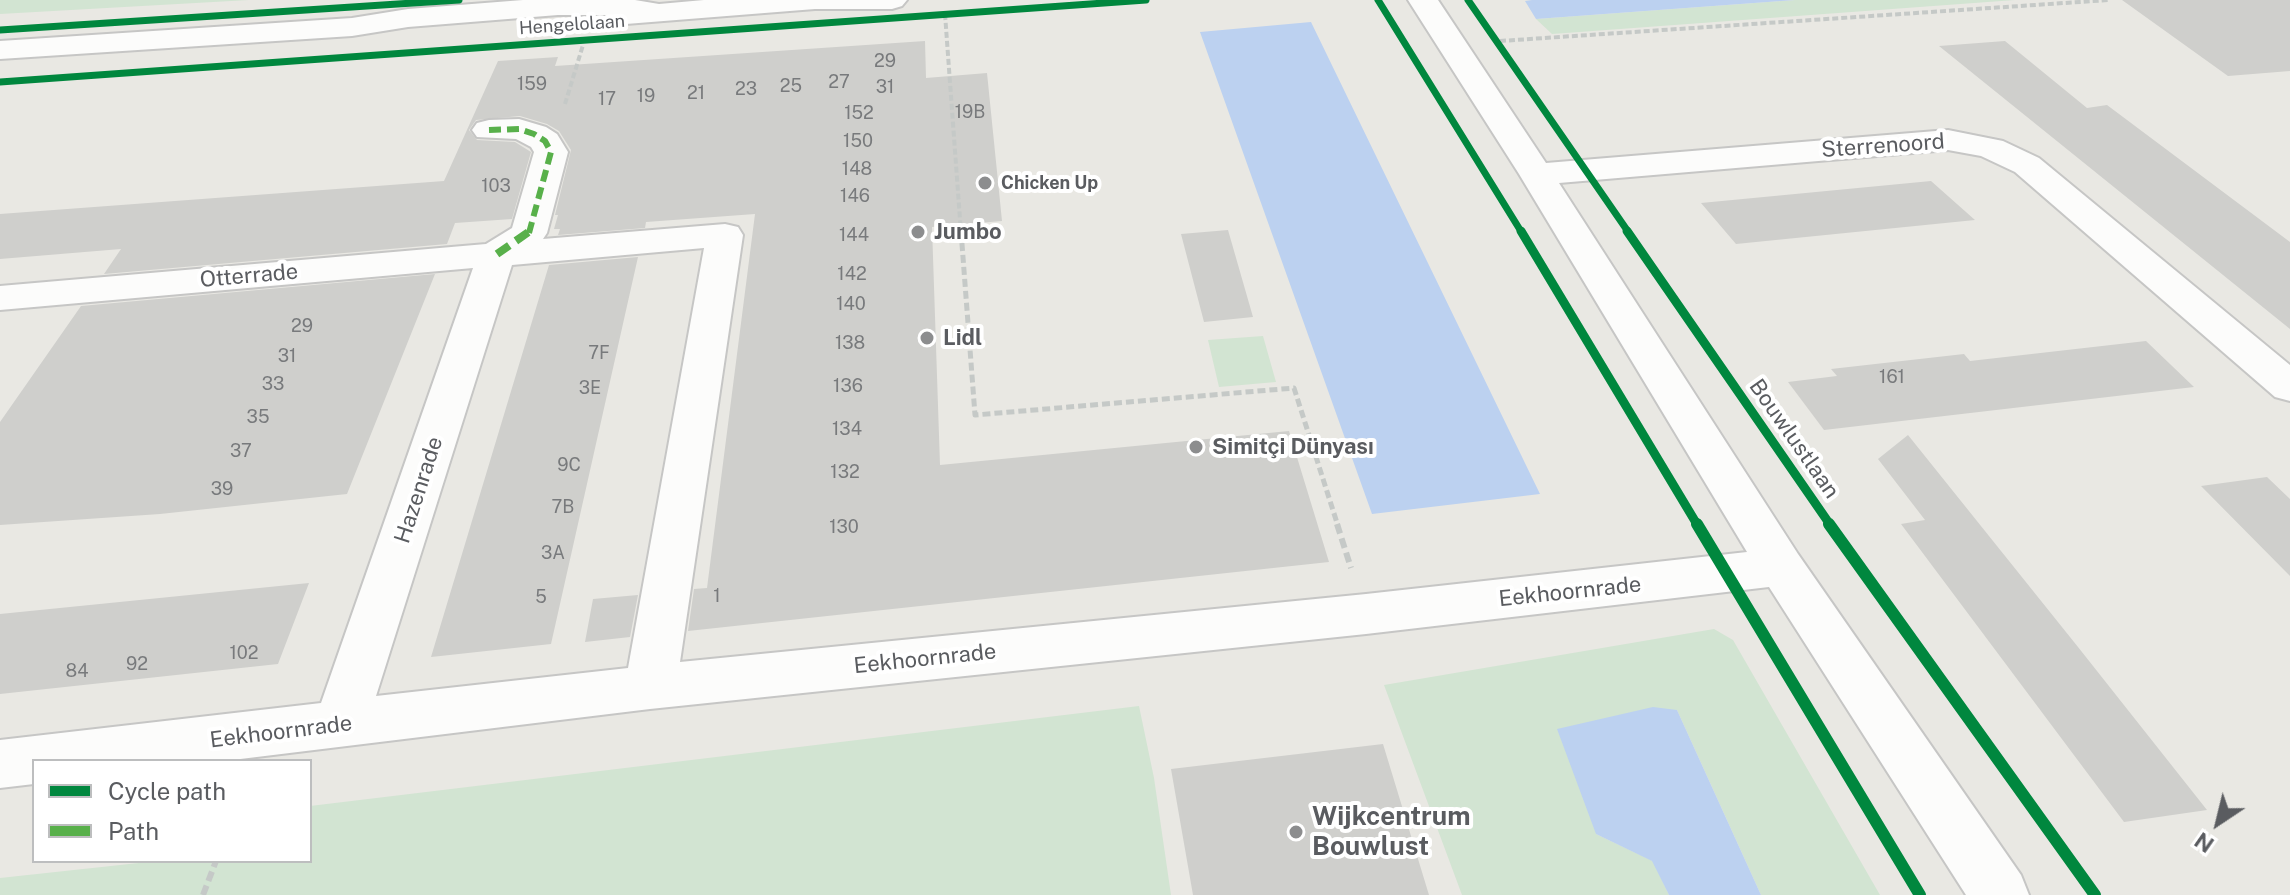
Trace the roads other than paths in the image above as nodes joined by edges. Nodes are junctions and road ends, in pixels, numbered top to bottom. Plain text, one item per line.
1 (815, 0) edge
2 (892, 0) edge
3 (1423, 0) edge
4 (560, 3) edge
5 (524, 10) edge
6 (653, 11) junction
7 (0, 50) edge
8 (489, 130) dead end
9 (1536, 174) junction
10 (497, 254) junction
11 (0, 298) edge
12 (2290, 387) edge
13 (1781, 567) junction
14 (650, 687) junction
15 (340, 725) junction
16 (44, 759) edge
17 (32, 760) edge
18 (0, 764) edge
19 (2000, 895) edge

1 - 2 street, Hengelolaan
1 - 6 street, Hengelolaan
3 - 9 street
4 - 5 street
4 - 6 street, Hengelolaan
5 - 6 street, Hengelolaan
5 - 7 street, Hengelolaan
8 - 10 street
9 - 12 street, Sterrenoord
9 - 13 street
10 - 11 street, Otterrade
10 - 14 street, Otterrade
10 - 15 street, Hazenrade
13 - 14 street, Eekhoornrade
13 - 19 street
14 - 15 street, Eekhoornrade
15 - 16 street, Eekhoornrade
17 - 18 street, Eekhoornrade

